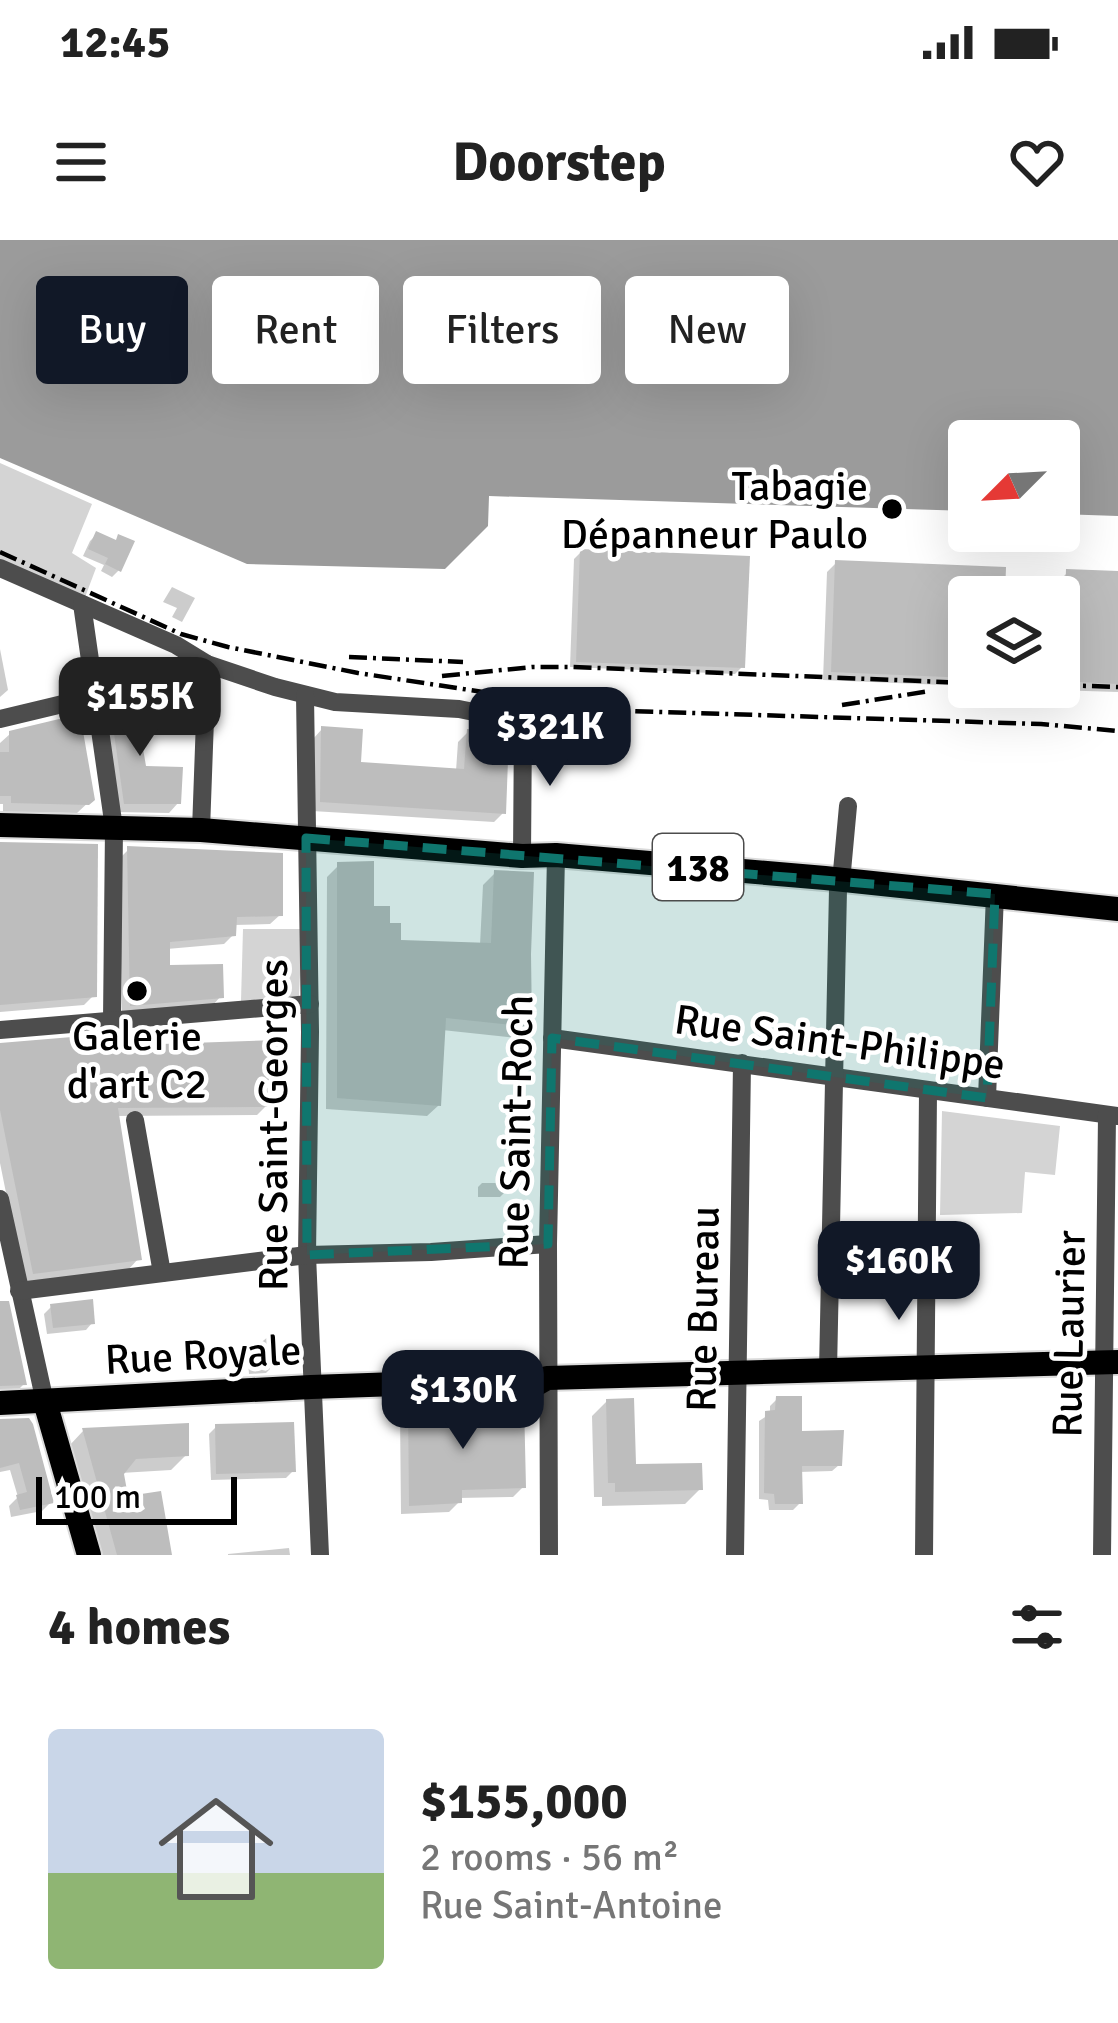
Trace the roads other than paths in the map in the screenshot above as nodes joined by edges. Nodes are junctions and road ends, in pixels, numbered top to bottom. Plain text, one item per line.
1 (0, 568) edge
2 (82, 604) junction
3 (207, 664) junction
4 (96, 695) junction
5 (305, 695) junction
6 (0, 719) edge
7 (848, 806) dead end
8 (0, 825) edge
9 (114, 828) junction
10 (201, 830) junction
11 (306, 838) junction
12 (556, 855) junction
13 (523, 856) junction
14 (839, 880) junction
15 (994, 894) junction
16 (1118, 908) edge
17 (310, 1004) junction
18 (112, 1021) junction
19 (0, 1030) edge
20 (552, 1038) junction
21 (742, 1064) junction
22 (833, 1077) junction
23 (928, 1092) junction
24 (987, 1098) junction
25 (1113, 1116) edge
26 (135, 1120) dead end
27 (0, 1199) edge
28 (548, 1244) junction
29 (307, 1256) junction
30 (162, 1273) junction
31 (12, 1282) edge
32 (1110, 1362) edge
33 (926, 1367) junction
34 (828, 1371) junction
35 (736, 1375) junction
36 (547, 1378) junction
37 (311, 1387) junction
38 (44, 1402) junction
39 (0, 1403) edge
40 (89, 1555) edge
41 (320, 1555) edge
42 (549, 1555) edge
43 (735, 1555) edge
44 (924, 1555) edge
45 (1102, 1555) edge

1 - 2 street
2 - 3 street
2 - 4 street
3 - 5 street
3 - 10 street
4 - 6 street
4 - 9 street
5 - 11 street, Rue Saint-Georges
5 - 13 street
7 - 14 street
8 - 9 main road, 138
9 - 10 main road, 138
9 - 18 street
10 - 11 main road, 138
11 - 13 main road, 138
11 - 17 street, Rue Saint-Georges
12 - 13 main road, 138
12 - 14 main road, 138
12 - 20 street, Rue Saint-Roch
14 - 15 main road
14 - 22 street
15 - 16 main road
15 - 24 street
17 - 18 street
17 - 29 street, Rue Saint-Georges
18 - 19 street
20 - 21 street, Rue Saint-Philippe
20 - 28 street, Rue Saint-Roch
21 - 22 street, Rue Saint-Philippe
21 - 35 street, Rue Bureau
22 - 23 street, Rue Saint-Philippe
22 - 34 street
23 - 24 street, Rue Saint-Philippe
23 - 33 street
24 - 25 street, Rue Saint-Philippe
25 - 32 street, Rue Laurier
26 - 30 street
27 - 31 street
28 - 29 street
28 - 36 street, Rue Saint-Roch
29 - 30 street
29 - 37 street, Rue Saint-Georges
30 - 31 street
31 - 38 street
32 - 33 main road, Rue Royale
32 - 45 street, Rue Laurier
33 - 34 main road, Rue Royale
33 - 44 street
34 - 35 main road, Rue Royale
35 - 36 main road, Rue Royale
35 - 43 street, Rue Bureau
36 - 37 main road, Rue Royale
36 - 42 street, Rue Saint-Roch
37 - 38 main road, Rue Royale
37 - 41 street, Rue Saint-Georges
38 - 39 main road, Rue Royale
38 - 40 main road

